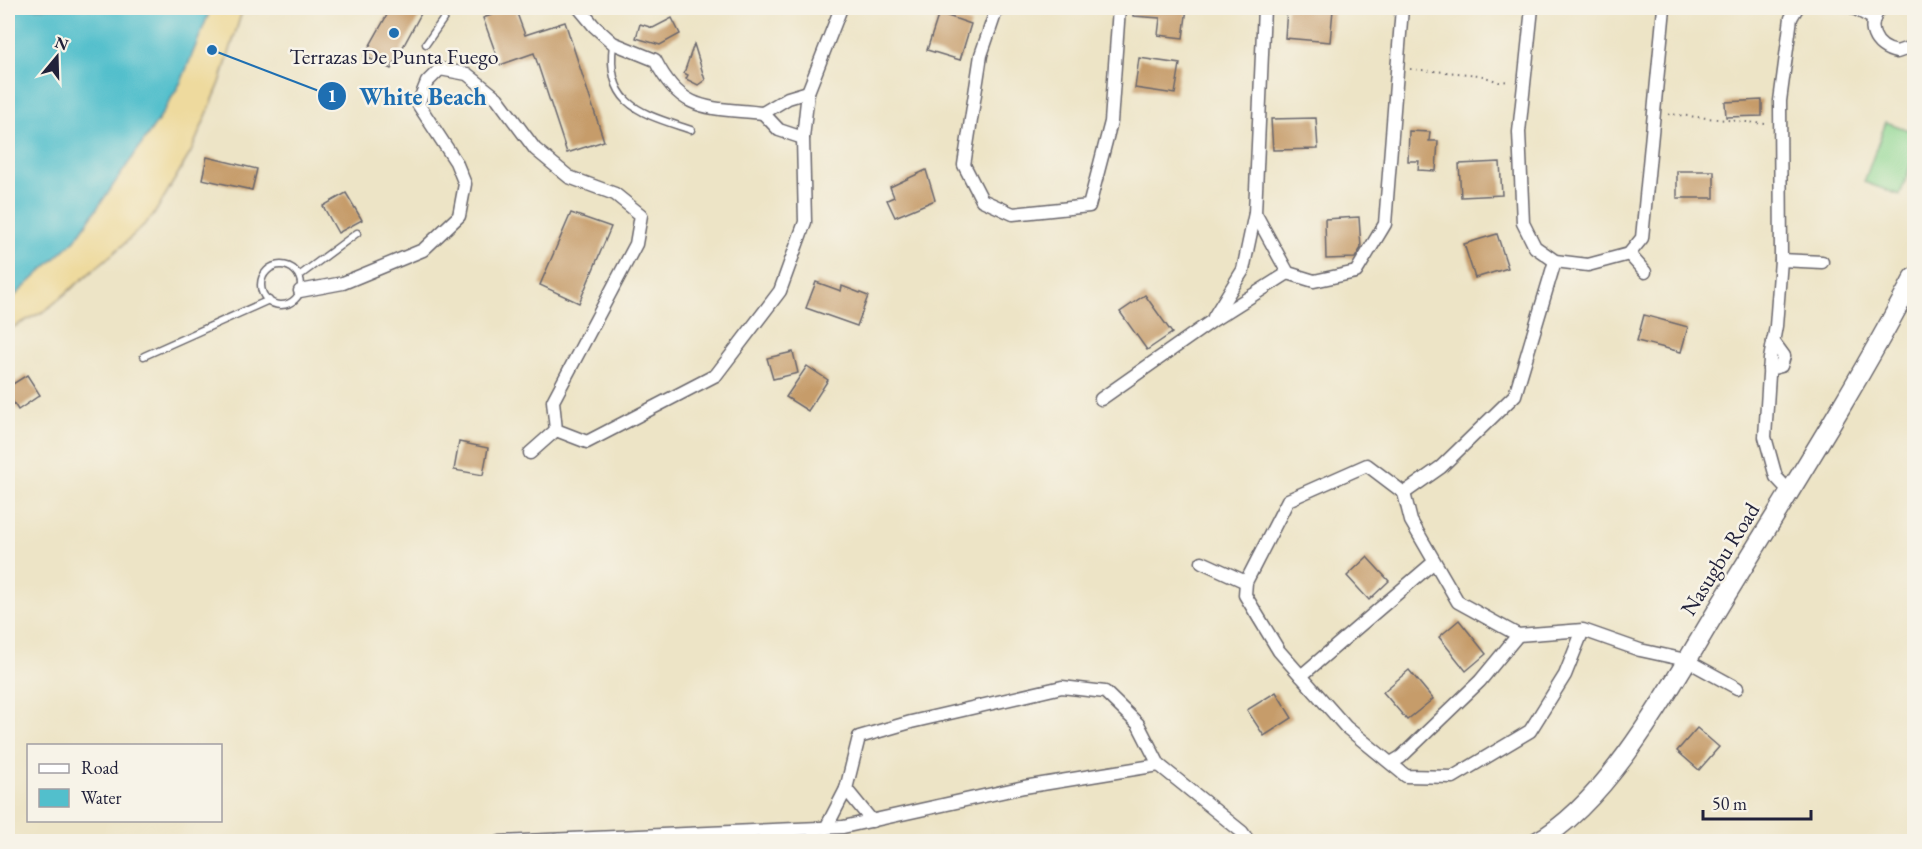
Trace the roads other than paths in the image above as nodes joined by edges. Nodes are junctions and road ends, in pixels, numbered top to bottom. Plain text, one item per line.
1 (451, 8) edge
2 (579, 8) edge
3 (841, 8) edge
4 (997, 8) edge
5 (1119, 8) edge
6 (1264, 8) edge
7 (1402, 8) edge
8 (1532, 8) edge
9 (1662, 8) edge
10 (1797, 8) edge
11 (1854, 8) edge
12 (1881, 8) edge
13 (1874, 19) junction
14 (613, 43) junction
15 (426, 44) dead end
16 (1913, 49) edge
17 (808, 92) junction
18 (763, 113) junction
19 (691, 130) dead end
20 (803, 138) junction
21 (1255, 213) junction
22 (357, 233) dead end
23 (1629, 254) junction
24 (1781, 260) junction
25 (1555, 261) junction
26 (1822, 262) dead end
27 (1645, 272) dead end
28 (1288, 273) junction
29 (299, 276) junction
30 (1914, 277) edge
31 (300, 291) junction
32 (269, 300) junction
33 (1212, 321) junction
34 (144, 356) dead end
35 (1101, 399) dead end
36 (556, 430) junction
37 (530, 453) dead end
38 (1790, 492) junction
39 (1404, 493) junction
40 (1202, 562) dead end
41 (1434, 562) junction
42 (1246, 582) junction
43 (1583, 630) junction
44 (1518, 634) junction
45 (1686, 660) junction
46 (1301, 676) junction
47 (1737, 688) dead end
48 (1391, 763) junction
49 (1159, 765) junction
50 (846, 789) junction
51 (872, 821) junction
52 (826, 828) junction
53 (694, 837) edge
54 (656, 838) edge
55 (500, 842) edge
56 (1250, 842) edge
57 (1536, 842) edge

1 - 15 lane
2 - 14 street
3 - 17 street
4 - 5 street
6 - 21 street
7 - 28 street
8 - 25 street
9 - 23 street
10 - 24 street
11 - 13 street
12 - 13 street
13 - 16 street
14 - 18 street
14 - 19 lane
17 - 18 street
17 - 20 street
18 - 20 street
20 - 36 street
21 - 28 street
21 - 33 street
22 - 29 lane
23 - 25 street
23 - 27 street
24 - 26 street
24 - 38 street
25 - 39 street
28 - 33 street
29 - 31 lane
29 - 32 lane
30 - 38 main road, Nasugbu Road
31 - 32 lane
31 - 36 street
32 - 34 lane
33 - 35 street
36 - 37 street
38 - 45 main road, Nasugbu Road
39 - 41 street
39 - 42 street
40 - 42 street
41 - 44 street
41 - 46 street
42 - 46 street
43 - 44 street
43 - 45 street
43 - 48 street
44 - 48 street
45 - 47 street
45 - 57 main road, Nasugbu Road
46 - 48 street
49 - 50 street
49 - 51 street
49 - 56 street
50 - 51 street
50 - 52 street
51 - 52 street
52 - 53 street
53 - 54 street
54 - 55 street

